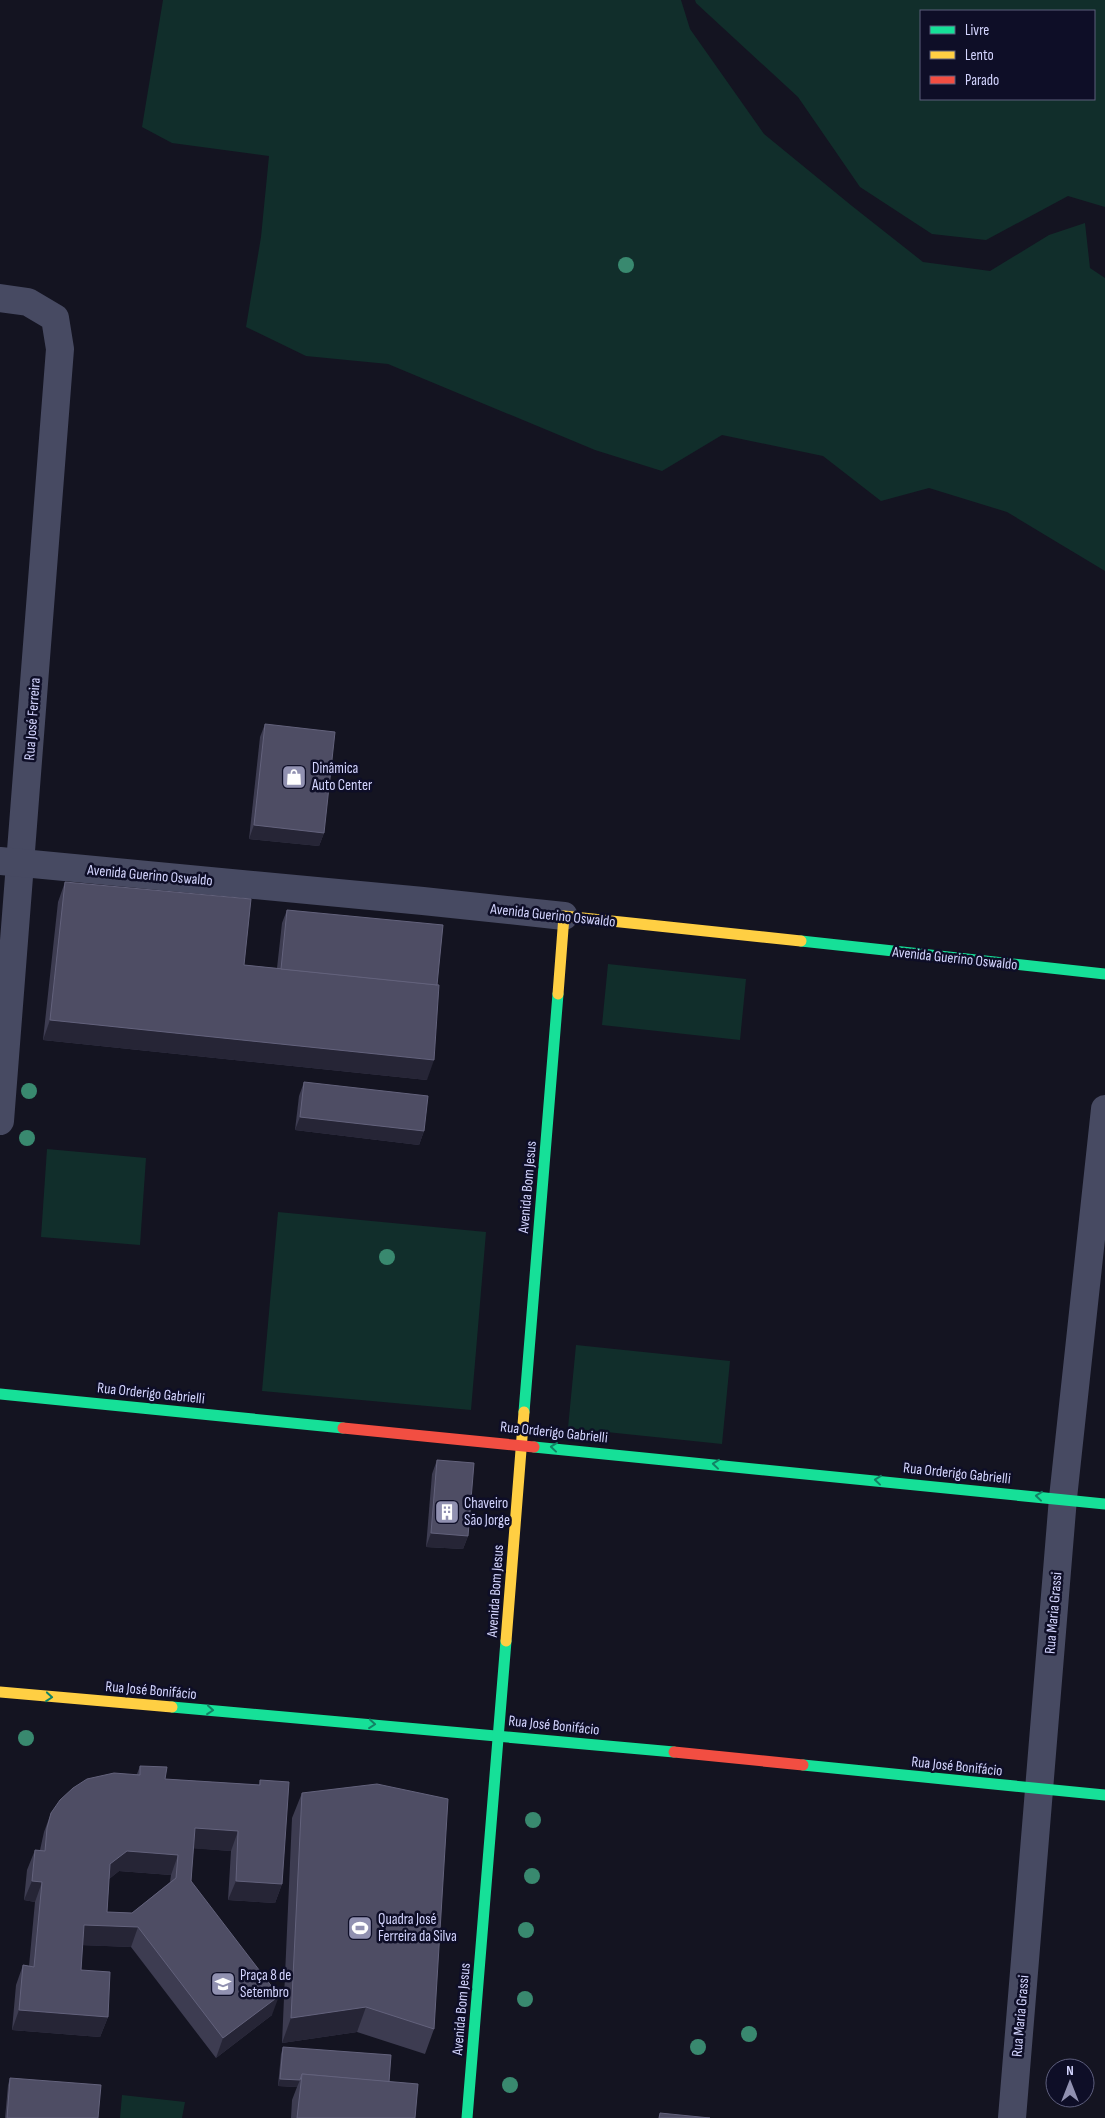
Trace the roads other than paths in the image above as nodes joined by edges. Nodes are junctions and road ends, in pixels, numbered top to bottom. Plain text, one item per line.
1 (0, 298) edge
2 (10, 862) edge
3 (564, 916) junction
4 (1105, 974) edge
5 (1105, 1109) edge
6 (0, 1121) edge
7 (0, 1394) edge
8 (520, 1444) junction
9 (1063, 1498) junction
10 (1105, 1504) edge
11 (0, 1692) edge
12 (499, 1735) junction
13 (1038, 1790) junction
14 (1105, 1795) edge
15 (467, 2118) edge
16 (1012, 2118) edge

1 - 2 street, Rua José Ferreira
2 - 3 street, Avenida Guerino Oswaldo
2 - 6 street, Rua José Ferreira
3 - 4 street, Avenida Guerino Oswaldo
3 - 8 street, Avenida Bom Jesus
5 - 9 street, Rua Maria Grassi
7 - 8 street, Rua Orderigo Gabrielli
9 -> 8 street, Rua Orderigo Gabrielli
8 - 12 street, Avenida Bom Jesus
9 - 10 street, Rua Orderigo Gabrielli
9 - 13 street, Rua Maria Grassi
11 -> 12 street, Rua José Bonifácio
12 - 13 street, Rua José Bonifácio
12 - 15 street, Avenida Bom Jesus
13 - 14 street, Rua José Bonifácio
13 - 16 street, Rua Maria Grassi

